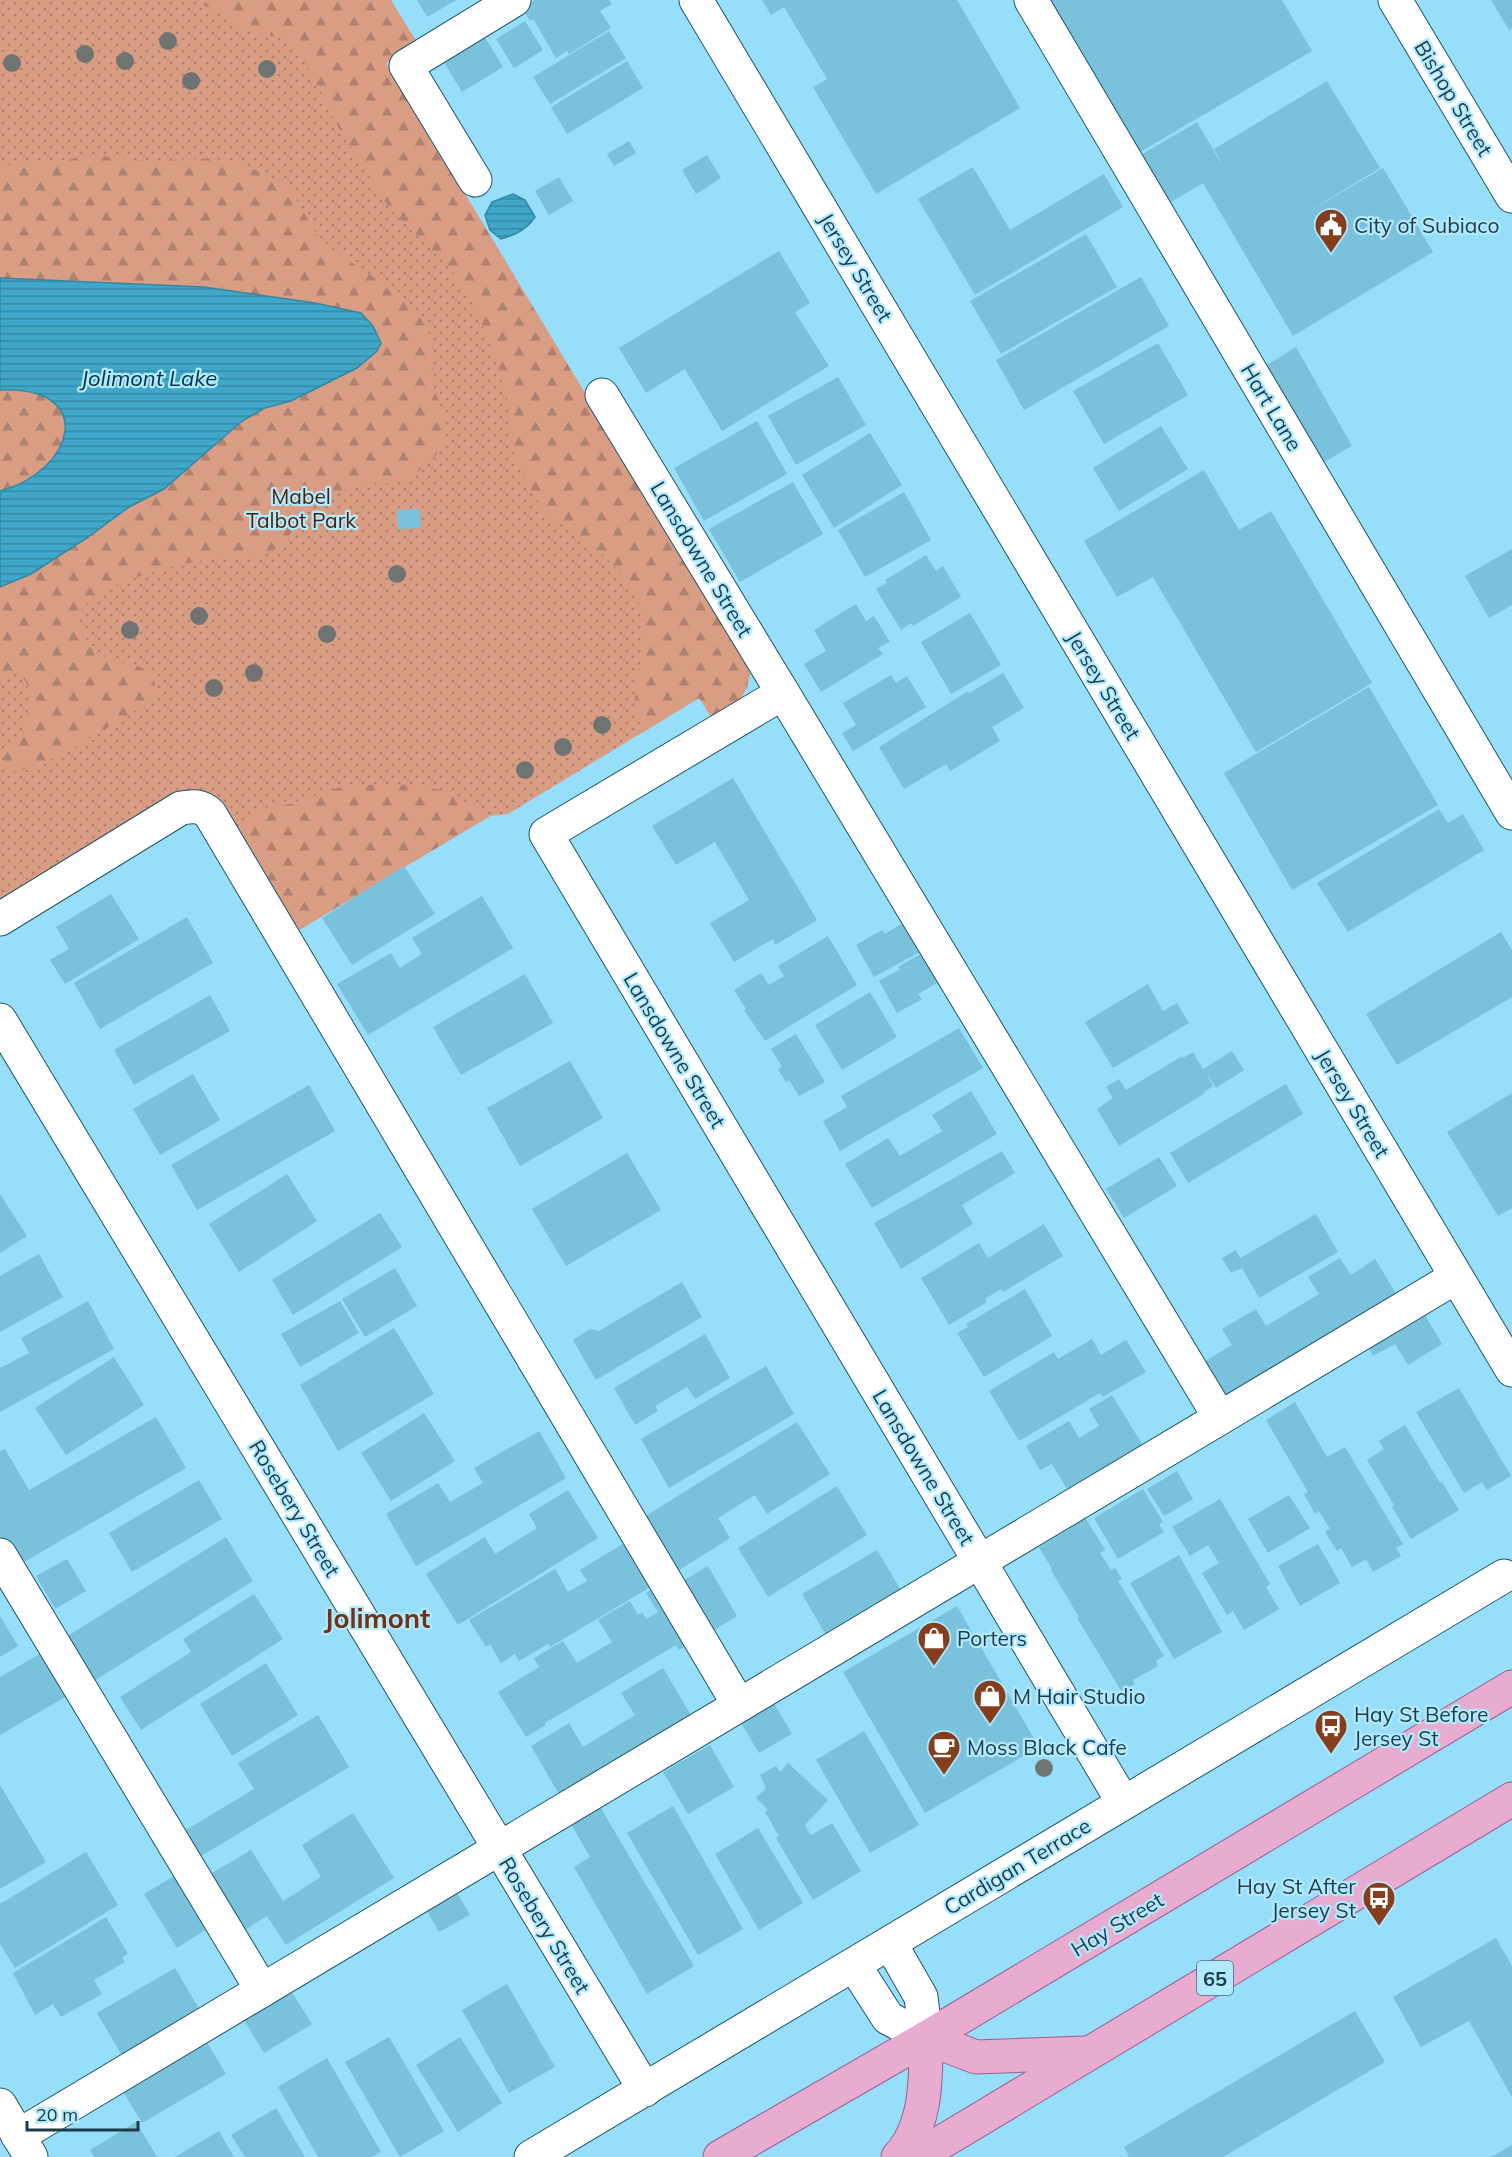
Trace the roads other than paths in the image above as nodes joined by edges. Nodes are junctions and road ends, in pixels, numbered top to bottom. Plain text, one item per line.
1 (514, 0) edge
2 (696, 0) edge
3 (1031, 0) edge
4 (1395, 0) edge
5 (475, 180) dead end
6 (1512, 196) edge
7 (602, 394) dead end
8 (783, 693) junction
9 (1512, 813) edge
10 (0, 919) edge
11 (0, 1020) edge
12 (1456, 1277) junction
13 (1511, 1366) edge
14 (1220, 1418) junction
15 (0, 1555) edge
16 (980, 1561) junction
17 (1504, 1576) dead end
18 (1512, 1687) edge
19 (739, 1705) junction
20 (1512, 1799) edge
21 (1122, 1802) junction
22 (500, 1848) junction
23 (890, 1943) junction
24 (854, 1965) junction
25 (262, 1990) junction
26 (926, 2038) junction
27 (1089, 2053) junction
28 (645, 2090) junction
29 (0, 2105) edge
30 (24, 2146) edge
31 (531, 2157) edge
32 (720, 2157) edge
33 (898, 2157) edge
34 (917, 2157) edge

1 - 5 street
2 - 12 street, Jersey Street
3 - 9 street, Hart Lane
4 - 6 street, Bishop Street
7 - 8 street, Lansdowne Street
8 - 14 street
8 - 16 street, Lansdowne Street
10 - 19 street
11 - 22 street, Rosebery Street
12 - 13 street, Jersey Street
12 - 14 street
14 - 16 street
15 - 25 street
16 - 19 street
16 - 21 street, Lansdowne Street
17 - 21 street, Cardigan Terrace
18 - 26 main road, Hay Street
19 - 22 street
20 - 27 main road, 65
21 - 23 street, Cardigan Terrace
22 - 25 street
22 - 28 street, Rosebery Street
23 - 24 street, Cardigan Terrace
23 - 26 street
24 - 26 street
24 - 28 street, Cardigan Terrace
25 - 30 street
26 - 27 main road
26 - 32 main road, Hay Street
26 - 33 main road
27 - 34 main road, 65
28 - 31 street, Cardigan Terrace
29 - 30 street

